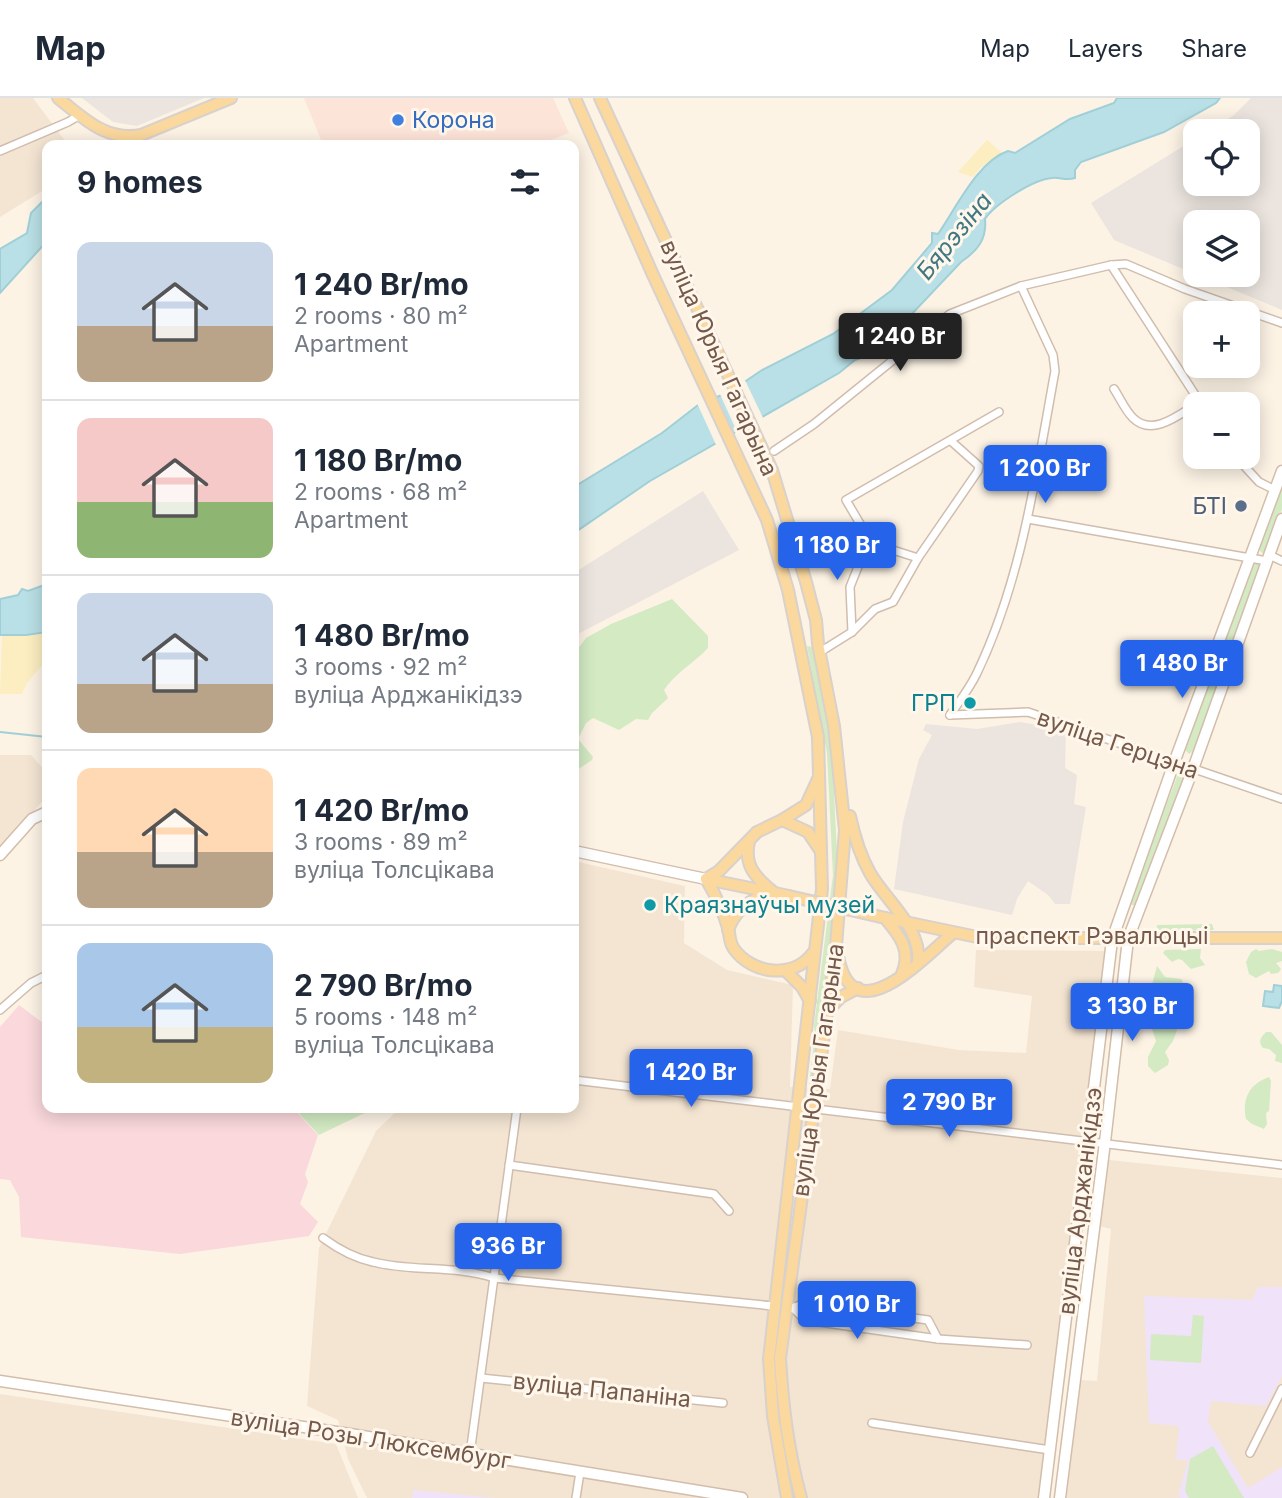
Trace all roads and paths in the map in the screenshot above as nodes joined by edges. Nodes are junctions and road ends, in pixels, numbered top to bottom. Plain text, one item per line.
1 (58, 98) edge
2 (231, 98) edge
3 (575, 98) edge
4 (600, 98) edge
5 (80, 115) junction
6 (0, 151) edge
7 (1111, 265) junction
8 (1021, 286) junction
9 (1282, 323) edge
10 (1114, 389) dead end
11 (1190, 392) edge
12 (999, 412) dead end
13 (1183, 413) edge
14 (951, 441) junction
15 (774, 451) dead end
16 (1247, 469) edge
17 (1282, 471) edge
18 (1275, 490) junction
19 (1028, 519) junction
20 (1282, 519) edge
21 (869, 539) junction
22 (918, 558) junction
23 (1268, 558) junction
24 (1251, 560) junction
25 (1282, 561) edge
26 (852, 632) junction
27 (820, 652) junction
28 (1174, 763) junction
29 (1193, 769) junction
30 (820, 775) junction
31 (840, 786) junction
32 (1282, 799) edge
33 (42, 813) edge
34 (782, 820) junction
35 (749, 841) junction
36 (821, 850) junction
37 (579, 852) edge
38 (0, 855) edge
39 (706, 878) junction
40 (774, 893) junction
41 (883, 917) junction
42 (905, 922) junction
43 (728, 930) junction
44 (953, 933) junction
45 (1282, 938) edge
46 (1128, 939) junction
47 (1112, 940) junction
48 (836, 946) junction
49 (814, 952) junction
50 (918, 962) junction
51 (786, 971) junction
52 (902, 975) junction
53 (42, 978) edge
54 (858, 988) junction
55 (810, 1001) junction
56 (0, 1010) edge
57 (828, 1010) junction
58 (579, 1081) edge
59 (796, 1108) junction
60 (812, 1110) junction
61 (516, 1113) edge
62 (1087, 1141) junction
63 (1105, 1142) junction
64 (509, 1165) junction
65 (1282, 1165) edge
66 (729, 1212) dead end
67 (323, 1238) dead end
68 (494, 1278) junction
69 (773, 1306) junction
70 (789, 1308) junction
71 (938, 1339) junction
72 (1027, 1345) dead end
73 (481, 1378) junction
74 (0, 1381) edge
75 (1282, 1389) edge
76 (723, 1403) dead end
77 (872, 1423) dead end
78 (1050, 1450) junction
79 (1250, 1453) dead end
80 (470, 1454) junction
81 (580, 1472) junction
82 (708, 1496) edge
83 (576, 1498) edge
84 (742, 1498) edge
85 (787, 1498) edge
86 (802, 1498) edge
87 (1044, 1498) edge
88 (1060, 1498) edge

1 - 5 main road
2 - 5 main road
3 - 30 main road, вуліца Юрыя Гагарына
4 - 27 main road, вуліца Юрыя Гагарына
5 - 6 street
7 - 8 street
7 - 9 street
7 - 11 street
8 - 15 street
8 - 19 street
10 - 13 street
12 - 14 street
14 - 21 street
14 - 22 street
16 - 18 street
17 - 18 main road, вуліца Арджанікідзэ
18 - 24 main road, вуліца Арджанікідзэ
19 - 24 street
19 - 28 street, вуліца Герцэна
20 - 23 main road, вуліца Арджанікідзэ
21 - 22 street
21 - 26 street
22 - 26 street
23 - 24 street
23 - 25 street
23 - 29 main road, вуліца Арджанікідзэ
24 - 28 main road, вуліца Арджанікідзэ
26 - 27 street
27 - 31 main road, вуліца Юрыя Гагарына
28 - 29 street, вуліца Герцэна
28 - 47 main road, вуліца Арджанікідзэ
29 - 32 street, вуліца Герцэна
29 - 46 main road, вуліца Арджанікідзэ
30 - 34 main road
30 - 36 main road, вуліца Юрыя Гагарына
31 - 42 main road
31 - 48 main road, вуліца Юрыя Гагарына
33 - 38 main road
34 - 35 main road
34 - 36 main road
35 - 39 main road
35 - 40 main road
36 - 49 main road, вуліца Юрыя Гагарына
37 - 39 main road, праспект Рэвалюцыі
39 - 40 main road, праспект Рэвалюцыі
39 - 43 main road
40 - 41 main road, праспект Рэвалюцыі, bridge
40 - 43 main road
41 - 42 main road, праспект Рэвалюцыі
41 - 52 main road
42 - 44 main road, праспект Рэвалюцыі
42 - 50 main road
43 - 51 main road
44 - 47 main road, праспект Рэвалюцыі
44 - 50 main road
45 - 46 main road, праспект Рэвалюцыі
46 - 47 main road, праспект Рэвалюцыі
46 - 63 main road, вуліца Арджанікідзэ
47 - 62 main road, вуліца Арджанікідзэ
48 - 54 main road
48 - 57 main road, вуліца Юрыя Гагарына
49 - 51 main road
49 - 55 main road, вуліца Юрыя Гагарына
50 - 52 main road
51 - 55 main road
52 - 54 main road
53 - 56 street
54 - 57 main road
55 - 59 main road, вуліца Юрыя Гагарына
57 - 60 main road, вуліца Юрыя Гагарына
58 - 59 street
59 - 60 street
59 - 69 main road, вуліца Юрыя Гагарына
60 - 62 street
60 - 70 main road, вуліца Юрыя Гагарына
61 - 64 street
62 - 63 street
62 - 78 main road, вуліца Арджанікідзэ
63 - 65 street
63 - 88 main road, вуліца Арджанікідзэ
64 - 66 street
64 - 68 street
67 - 68 street
68 - 69 street
68 - 73 street
69 - 85 main road, вуліца Юрыя Гагарына
70 - 71 street
70 - 71 street
70 - 86 main road, вуліца Юрыя Гагарына
71 - 72 street
73 - 76 street, вуліца Папаніна
73 - 80 street
74 - 80 main road, вуліца Розы Люксембург
75 - 79 street
77 - 78 street
78 - 87 main road, вуліца Арджанікідзэ
80 - 81 main road, вуліца Розы Люксембург
81 - 82 main road, вуліца Розы Люксембург
81 - 83 street
82 - 84 main road, вуліца Розы Люксембург

